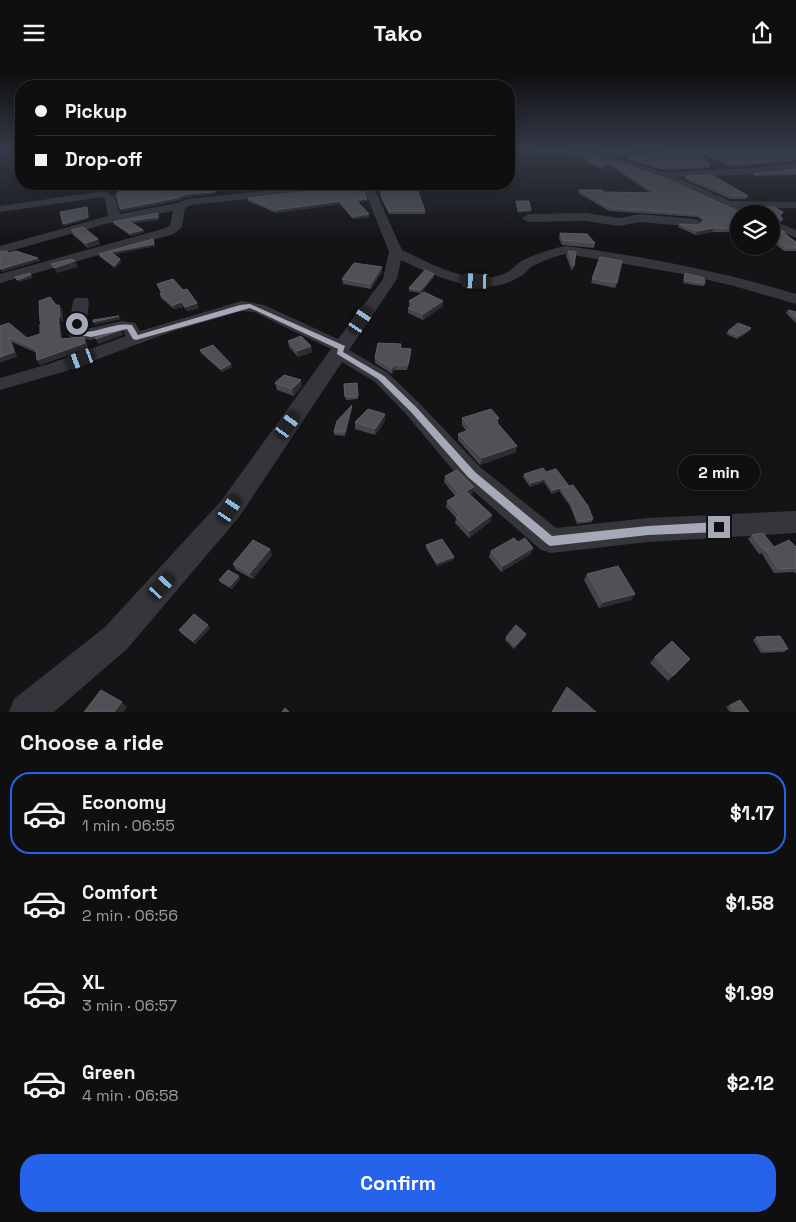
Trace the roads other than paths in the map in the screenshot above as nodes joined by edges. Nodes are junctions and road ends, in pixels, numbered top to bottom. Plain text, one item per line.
1 (670, 179) edge
2 (196, 190) edge
3 (304, 190) edge
4 (370, 190) edge
5 (184, 204) junction
6 (725, 204) junction
7 (796, 205) edge
8 (730, 206) edge
9 (0, 209) edge
10 (528, 218) dead end
11 (115, 219) junction
12 (696, 223) edge
13 (780, 228) edge
14 (796, 234) edge
15 (0, 250) edge
16 (396, 251) junction
17 (0, 279) edge
18 (796, 299) edge
19 (81, 301) dead end
20 (136, 337) junction
21 (341, 350) junction
22 (0, 384) edge
23 (796, 523) edge
24 (33, 710) edge

1 - 6 street
2 - 5 street
3 - 5 street
4 - 16 street
5 - 11 street
5 - 17 street
6 - 7 street
6 - 8 street
9 - 11 street
10 - 12 street
11 - 15 street
13 - 14 street
16 - 18 street
16 - 21 street
19 - 20 street
20 - 21 street
20 - 22 street
21 - 23 street
21 - 24 street

